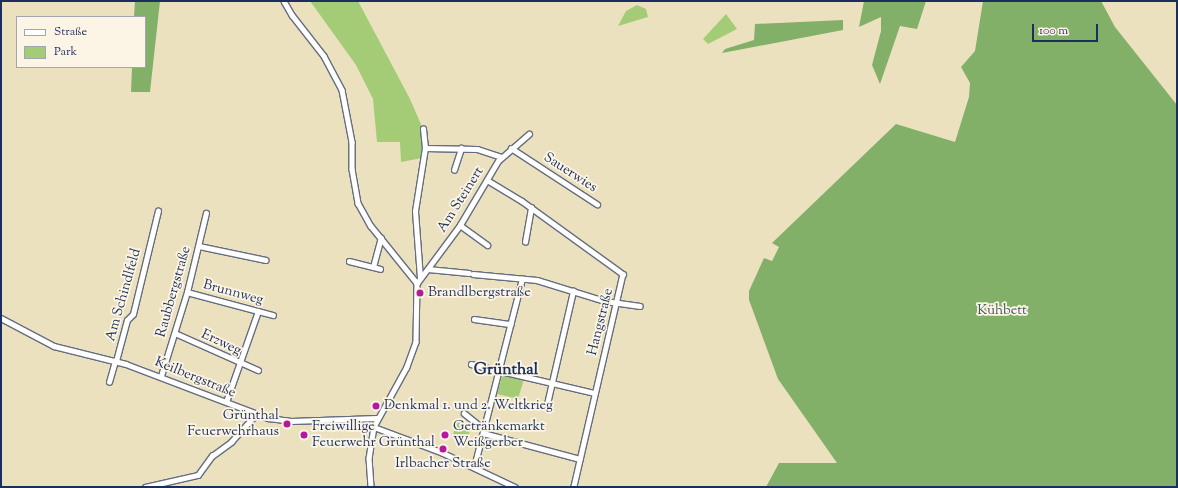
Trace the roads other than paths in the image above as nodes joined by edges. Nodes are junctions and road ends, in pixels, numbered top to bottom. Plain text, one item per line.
1 (284, 1) edge
2 (422, 129) dead end
3 (529, 134) dead end
4 (425, 148) junction
5 (460, 148) junction
6 (511, 148) junction
7 (501, 157) junction
8 (454, 170) dead end
9 (487, 180) junction
10 (597, 204) dead end
11 (531, 208) junction
12 (158, 211) dead end
13 (206, 213) dead end
14 (460, 225) junction
15 (381, 238) junction
16 (524, 242) dead end
17 (488, 245) dead end
18 (199, 246) junction
19 (266, 260) dead end
20 (349, 261) dead end
21 (373, 267) junction
22 (380, 269) dead end
23 (428, 269) junction
24 (522, 279) junction
25 (419, 281) junction
26 (573, 291) junction
27 (188, 292) junction
28 (616, 304) junction
29 (640, 306) dead end
30 (258, 311) junction
31 (273, 315) dead end
32 (1, 318) edge
33 (474, 320) dead end
34 (511, 324) junction
35 (175, 333) junction
36 (116, 361) junction
37 (240, 364) junction
38 (470, 364) dead end
39 (258, 370) dead end
40 (500, 372) junction
41 (161, 376) junction
42 (109, 382) dead end
43 (552, 384) junction
44 (595, 394) junction
45 (226, 402) junction
46 (547, 404) dead end
47 (464, 413) dead end
48 (256, 414) junction
49 (377, 418) junction
50 (374, 427) junction
51 (484, 431) junction
52 (580, 459) junction
53 (474, 467) junction
54 (145, 487) edge
55 (371, 487) edge
56 (515, 487) edge
57 (574, 487) edge

1 - 15 street
2 - 4 street
3 - 6 street, Am Steinert
4 - 5 street
4 - 25 street
5 - 7 street
5 - 8 street
6 - 7 street, Am Steinert
6 - 10 street, Sauerwies
7 - 9 street, Am Steinert
9 - 11 street, Hangstraße
9 - 14 street, Am Steinert
11 - 16 street
11 - 28 street, Hangstraße
12 - 36 street, Am Schindlfeld
13 - 18 street, Raubbergstraße
14 - 17 street
14 - 23 street, Am Steinert
15 - 21 street
15 - 25 street
18 - 19 street
18 - 27 street, Raubbergstraße
20 - 21 street
21 - 22 street
23 - 24 street
23 - 25 street, Am Steinert
24 - 26 street
24 - 34 street
25 - 49 street
26 - 28 street
26 - 43 street
27 - 30 street, Brunnweg
27 - 35 street, Raubbergstraße
28 - 29 street
28 - 44 street, Hangstraße
30 - 31 street, Brunnweg
30 - 37 street
32 - 36 street, Keilbergstraße
33 - 34 street
34 - 40 street
35 - 37 street, Erzweg
35 - 41 street, Raubbergstraße
36 - 41 street, Keilbergstraße
36 - 42 street
37 - 39 street, Erzweg
37 - 45 street
38 - 40 street
40 - 43 street
40 - 51 street
41 - 45 street, Keilbergstraße
43 - 44 street
43 - 46 street
44 - 52 street, Hangstraße
45 - 48 street, Keilbergstraße
47 - 51 street
48 - 49 street, Keilbergstraße
48 - 54 street
49 - 50 street
50 - 53 street
50 - 55 street
51 - 52 street
51 - 53 street
52 - 57 street, Hangstraße
53 - 56 street

